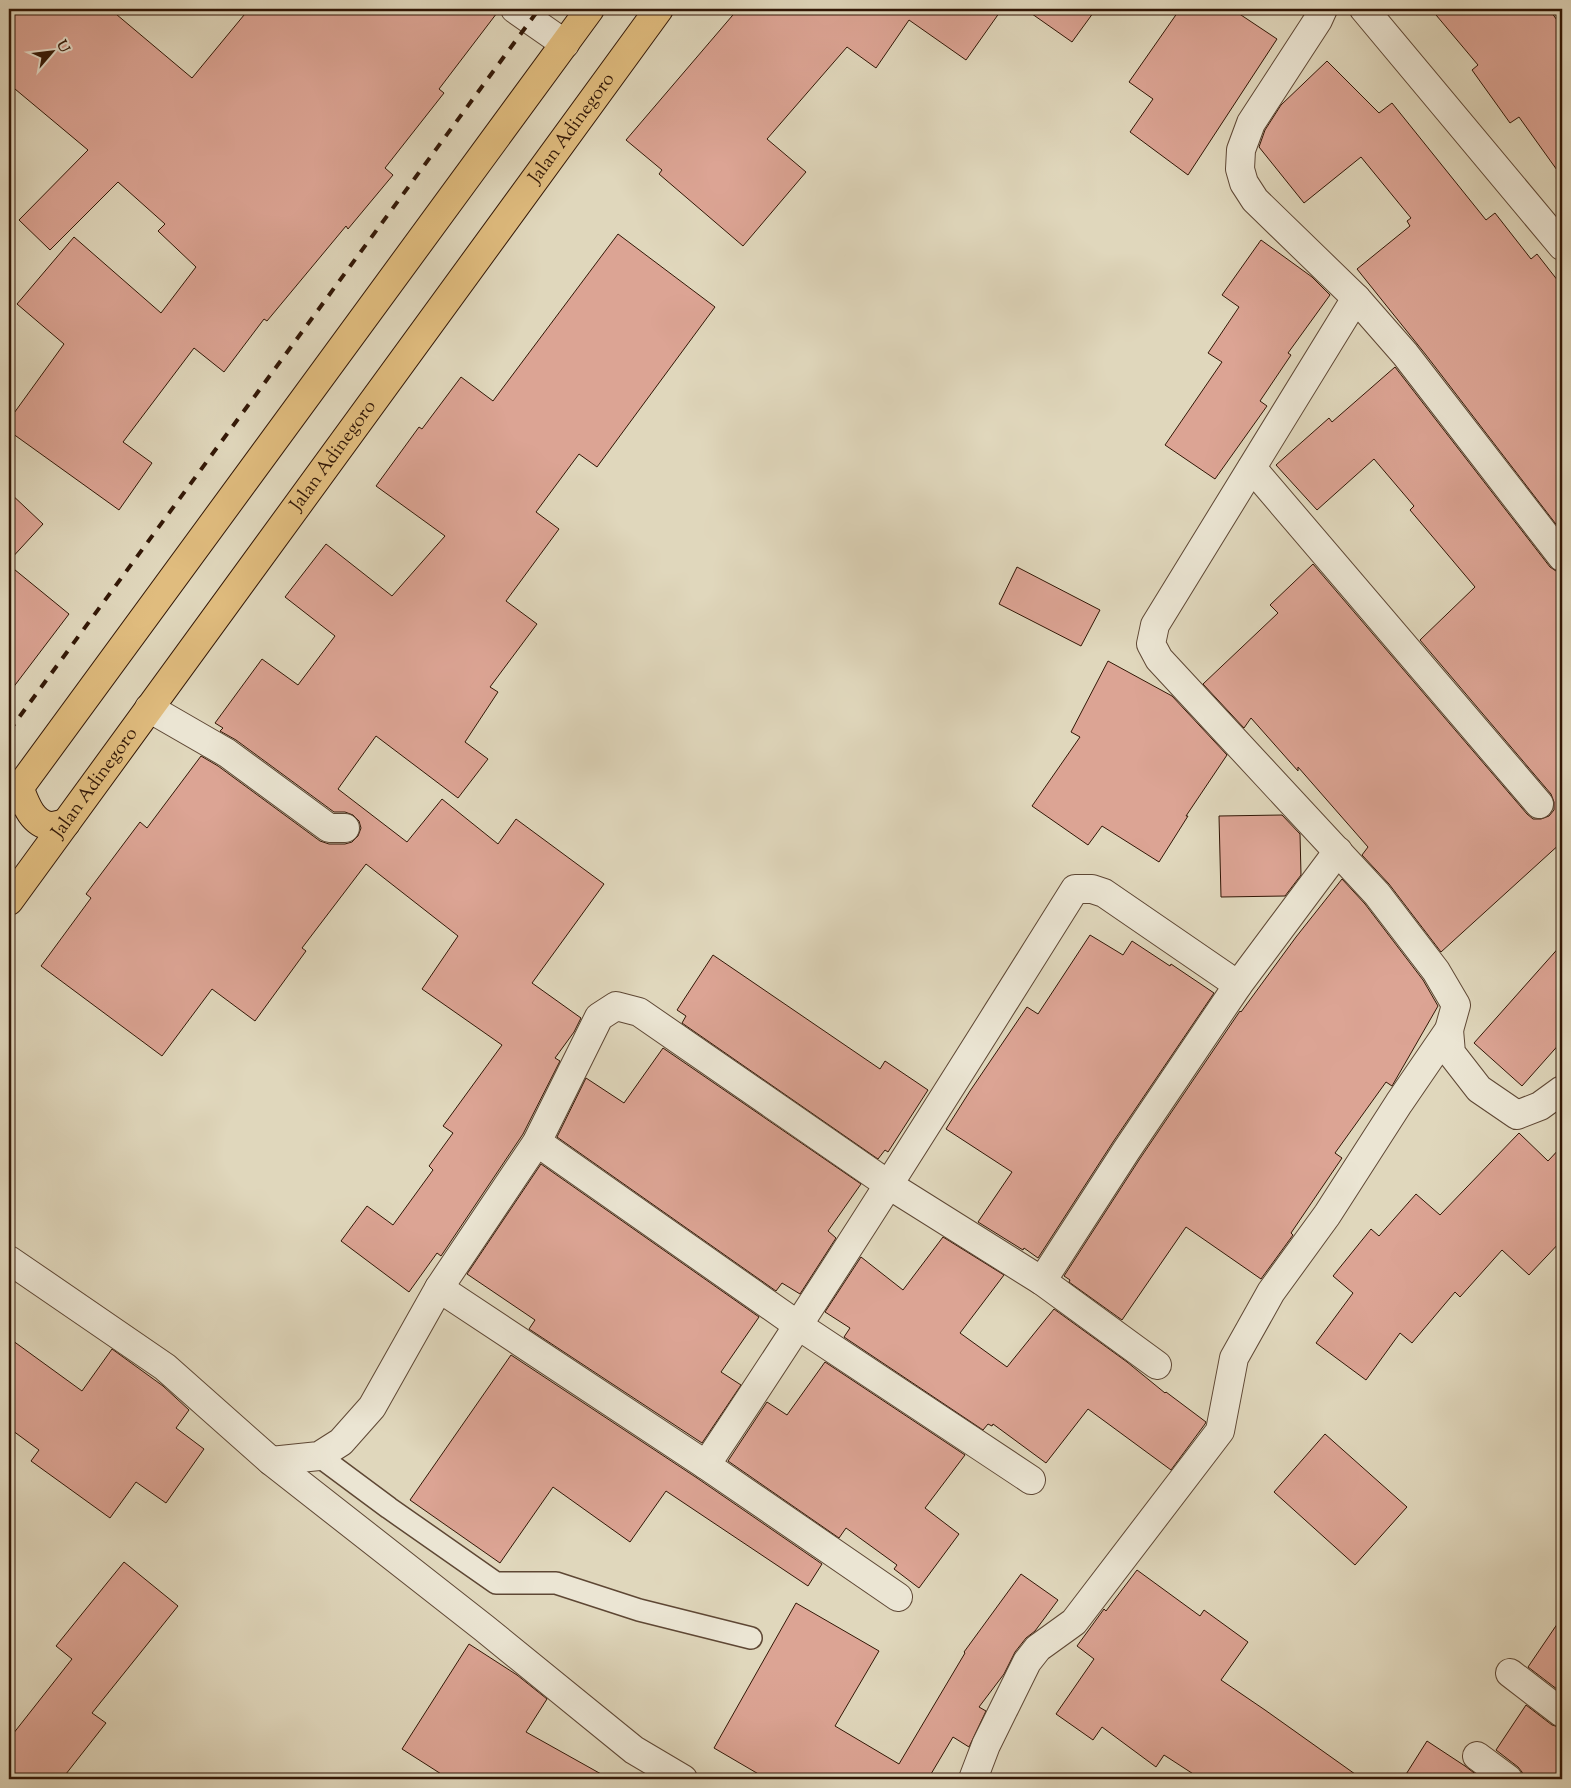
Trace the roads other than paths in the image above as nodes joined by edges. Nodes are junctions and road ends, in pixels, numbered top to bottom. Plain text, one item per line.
1 (515, 9) edge
2 (590, 9) edge
3 (658, 9) edge
4 (1323, 9) edge
5 (1364, 9) edge
6 (565, 44) junction
7 (1562, 246) edge
8 (1356, 298) junction
9 (1252, 468) junction
10 (1562, 557) edge
11 (149, 708) junction
12 (14, 794) edge
13 (1539, 804) dead end
14 (66, 823) junction
15 (345, 828) dead end
16 (1338, 851) junction
17 (9, 902) edge
18 (1238, 985) junction
19 (1449, 1030) junction
20 (1562, 1090) edge
21 (537, 1142) junction
22 (889, 1185) junction
23 (9, 1260) edge
24 (1042, 1281) junction
25 (439, 1288) junction
26 (799, 1326) junction
27 (1157, 1365) dead end
28 (319, 1456) junction
29 (271, 1461) junction
30 (706, 1465) junction
31 (1031, 1480) dead end
32 (898, 1597) dead end
33 (750, 1638) dead end
34 (1510, 1673) dead end
35 (1562, 1713) edge
36 (1477, 1756) dead end
37 (683, 1779) edge
38 (973, 1779) edge
39 (1508, 1779) edge

1 - 6 street
2 - 6 highway
3 - 11 highway, Jalan Adinegoro
4 - 8 street
5 - 7 street
6 - 12 highway
8 - 9 street
8 - 10 street
9 - 13 street
9 - 16 street
11 - 14 highway, Jalan Adinegoro
11 - 15 street
12 - 14 highway
14 - 17 highway, Jalan Adinegoro
16 - 18 street
16 - 19 street
18 - 22 street
18 - 24 street
19 - 20 street
19 - 38 street
21 - 22 street
21 - 25 street
21 - 26 street
22 - 24 street
22 - 26 street
23 - 29 street
24 - 27 street
25 - 28 street
25 - 30 street
26 - 30 street
26 - 31 street
28 - 29 street
28 - 33 lane
29 - 37 street
30 - 32 street
34 - 35 street
36 - 39 street

